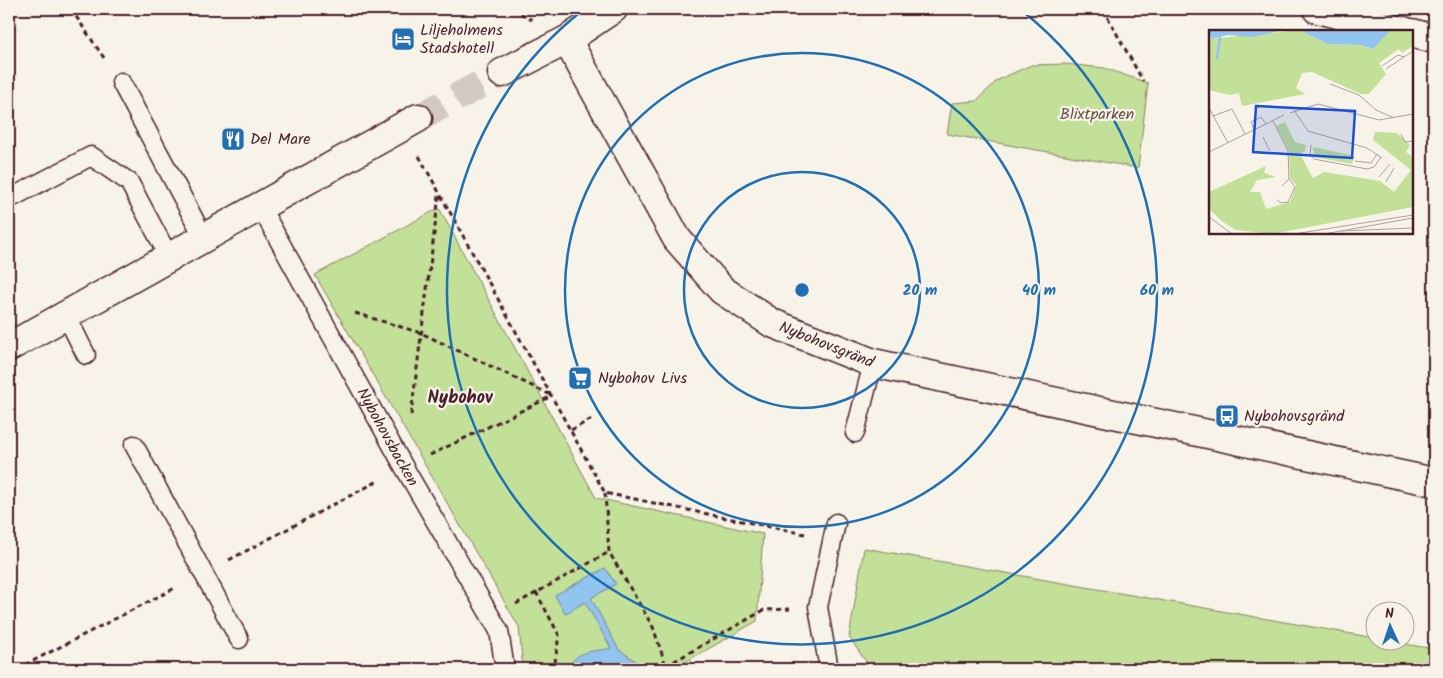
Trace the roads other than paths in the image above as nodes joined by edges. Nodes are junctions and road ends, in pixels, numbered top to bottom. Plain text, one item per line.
1 (614, 9) edge
2 (1317, 9) edge
3 (1400, 30) edge
4 (1413, 33) edge
5 (1434, 39) edge
6 (567, 40) junction
7 (502, 73) tunnel mouth
8 (121, 82) road end
9 (411, 122) tunnel mouth
10 (9, 199) edge
11 (260, 206) junction
12 (204, 238) junction
13 (169, 257) junction
14 (66, 315) junction
15 (9, 347) edge
16 (86, 355) dead end
17 (873, 363) junction
18 (855, 433) dead end
19 (134, 445) dead end
20 (1434, 482) edge
21 (834, 532) road end
22 (239, 639) dead end
23 (505, 669) edge
24 (829, 669) edge

1 - 6 street
2 - 3 street
4 - 5 street
6 - 7 street
6 - 17 street, Nybohovsgränd
8 - 12 lane
9 - 11 street
10 - 13 lane
11 - 12 street
11 - 23 lane, Nybohovsbacken
12 - 13 street
13 - 14 street
14 - 15 street
14 - 16 lane
17 - 18 lane
17 - 20 street, Nybohovsgränd
19 - 22 lane
21 - 24 lane

